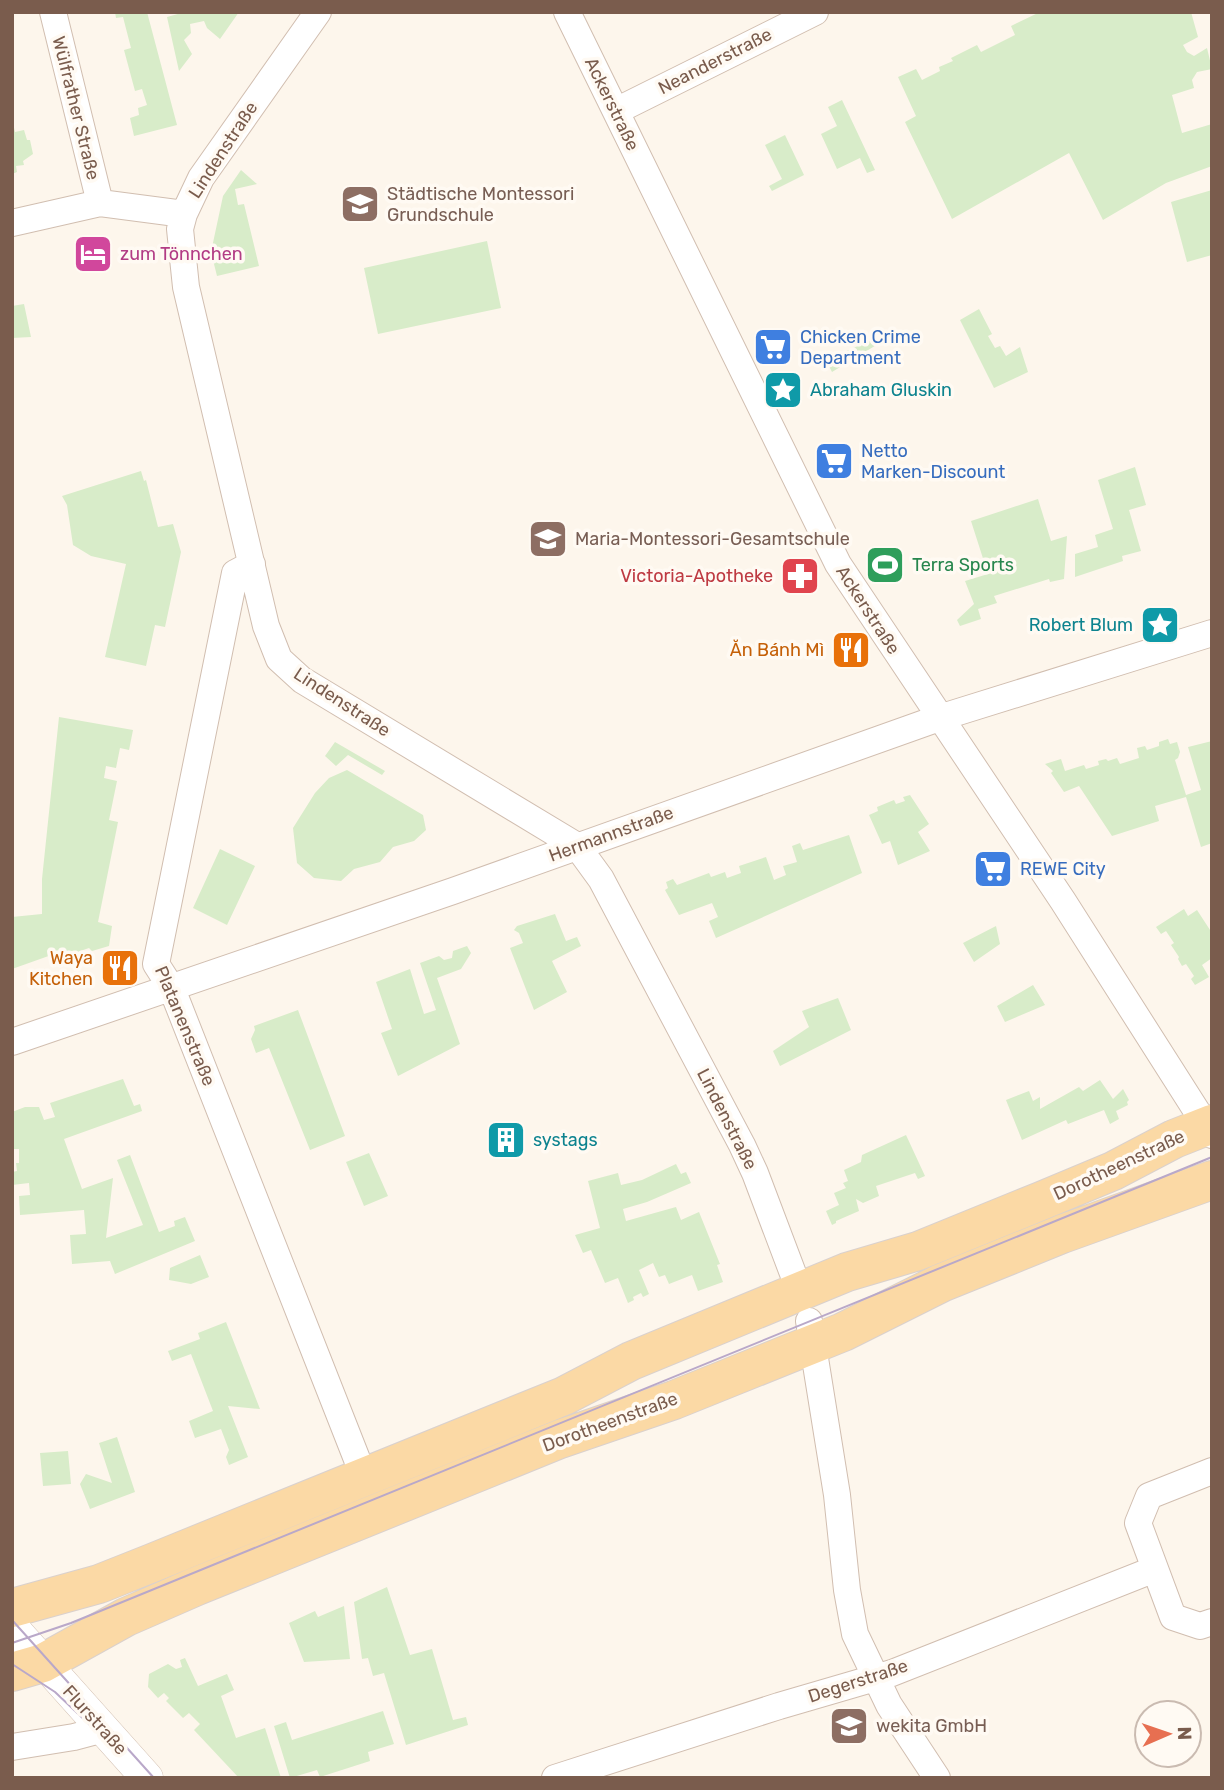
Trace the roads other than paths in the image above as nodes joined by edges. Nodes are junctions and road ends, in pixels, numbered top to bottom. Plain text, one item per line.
1 (53, 12) edge
2 (318, 12) edge
3 (566, 12) edge
4 (815, 12) edge
5 (616, 111) junction
6 (100, 203) junction
7 (184, 214) junction
8 (12, 223) edge
9 (252, 564) junction
10 (1212, 633) edge
11 (939, 718) junction
12 (576, 846) junction
13 (172, 989) junction
14 (12, 1042) edge
15 (1210, 1129) edge
16 (1212, 1180) edge
17 (1062, 1234) junction
18 (808, 1319) junction
19 (1212, 1471) edge
20 (363, 1477) junction
21 (1155, 1569) junction
22 (12, 1608) edge
23 (1212, 1622) edge
24 (12, 1628) edge
25 (28, 1668) edge
26 (875, 1678) junction
27 (104, 1729) junction
28 (12, 1747) edge
29 (147, 1778) edge
30 (555, 1778) edge
31 (937, 1778) edge

1 - 6 street, Wülfrather Straße
2 - 7 street, Lindenstraße
3 - 5 street, Ackerstraße
4 - 5 street, Neanderstraße
5 - 11 street, Ackerstraße
6 - 7 street
6 - 8 street
7 - 9 street, Lindenstraße
9 - 12 street, Lindenstraße
9 - 13 street, Platanenstraße
10 - 11 street, Hermannstraße
11 - 12 street, Hermannstraße
11 - 15 street, Ackerstraße
12 - 13 street, Hermannstraße
12 - 18 street, Lindenstraße
13 - 14 street, Hermannstraße
13 - 20 street, Platanenstraße
15 - 17 main road
15 - 18 main road, Dorotheenstraße
16 - 17 main road, Dorotheenstraße
17 - 18 main road, Dorotheenstraße
18 - 20 main road, Dorotheenstraße
18 - 25 main road, Dorotheenstraße
18 - 26 street, Lindenstraße
19 - 21 street
20 - 22 main road, Dorotheenstraße
21 - 23 street
21 - 26 street, Degerstraße
24 - 25 street, Flurstraße
25 - 27 street, Flurstraße
26 - 30 street, Degerstraße
26 - 31 street, Lindenstraße
27 - 28 street
27 - 29 street, Flurstraße

